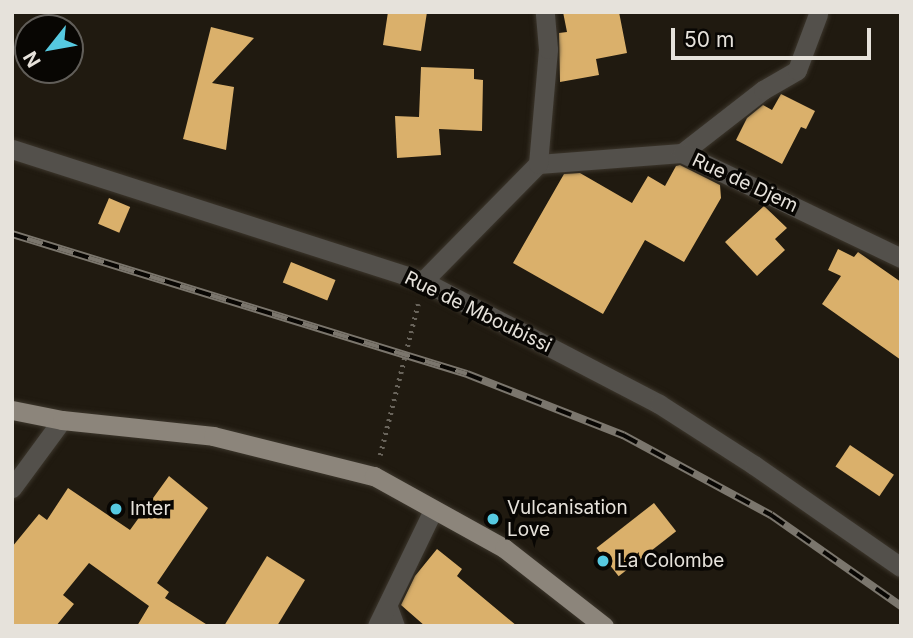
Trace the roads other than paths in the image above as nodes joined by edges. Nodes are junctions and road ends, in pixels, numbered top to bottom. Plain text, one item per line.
1 (545, 12) edge
2 (818, 14) dead end
3 (12, 149) edge
4 (682, 153) junction
5 (538, 164) junction
6 (901, 258) edge
7 (423, 281) junction
8 (12, 410) edge
9 (62, 420) junction
10 (12, 488) edge
11 (433, 510) junction
12 (901, 568) edge
13 (388, 607) junction
14 (377, 626) edge
15 (396, 626) edge
16 (604, 626) edge

1 - 5 street
2 - 4 street
3 - 7 street, Rue de Mboubissi
4 - 5 street, Rue de Djem
4 - 6 street, Rue de Djem
5 - 7 street
7 - 12 street, Rue de Mboubissi
8 - 9 main road
9 - 10 street
9 - 11 main road
11 - 13 street
11 - 16 main road
13 - 14 street
13 - 15 street

